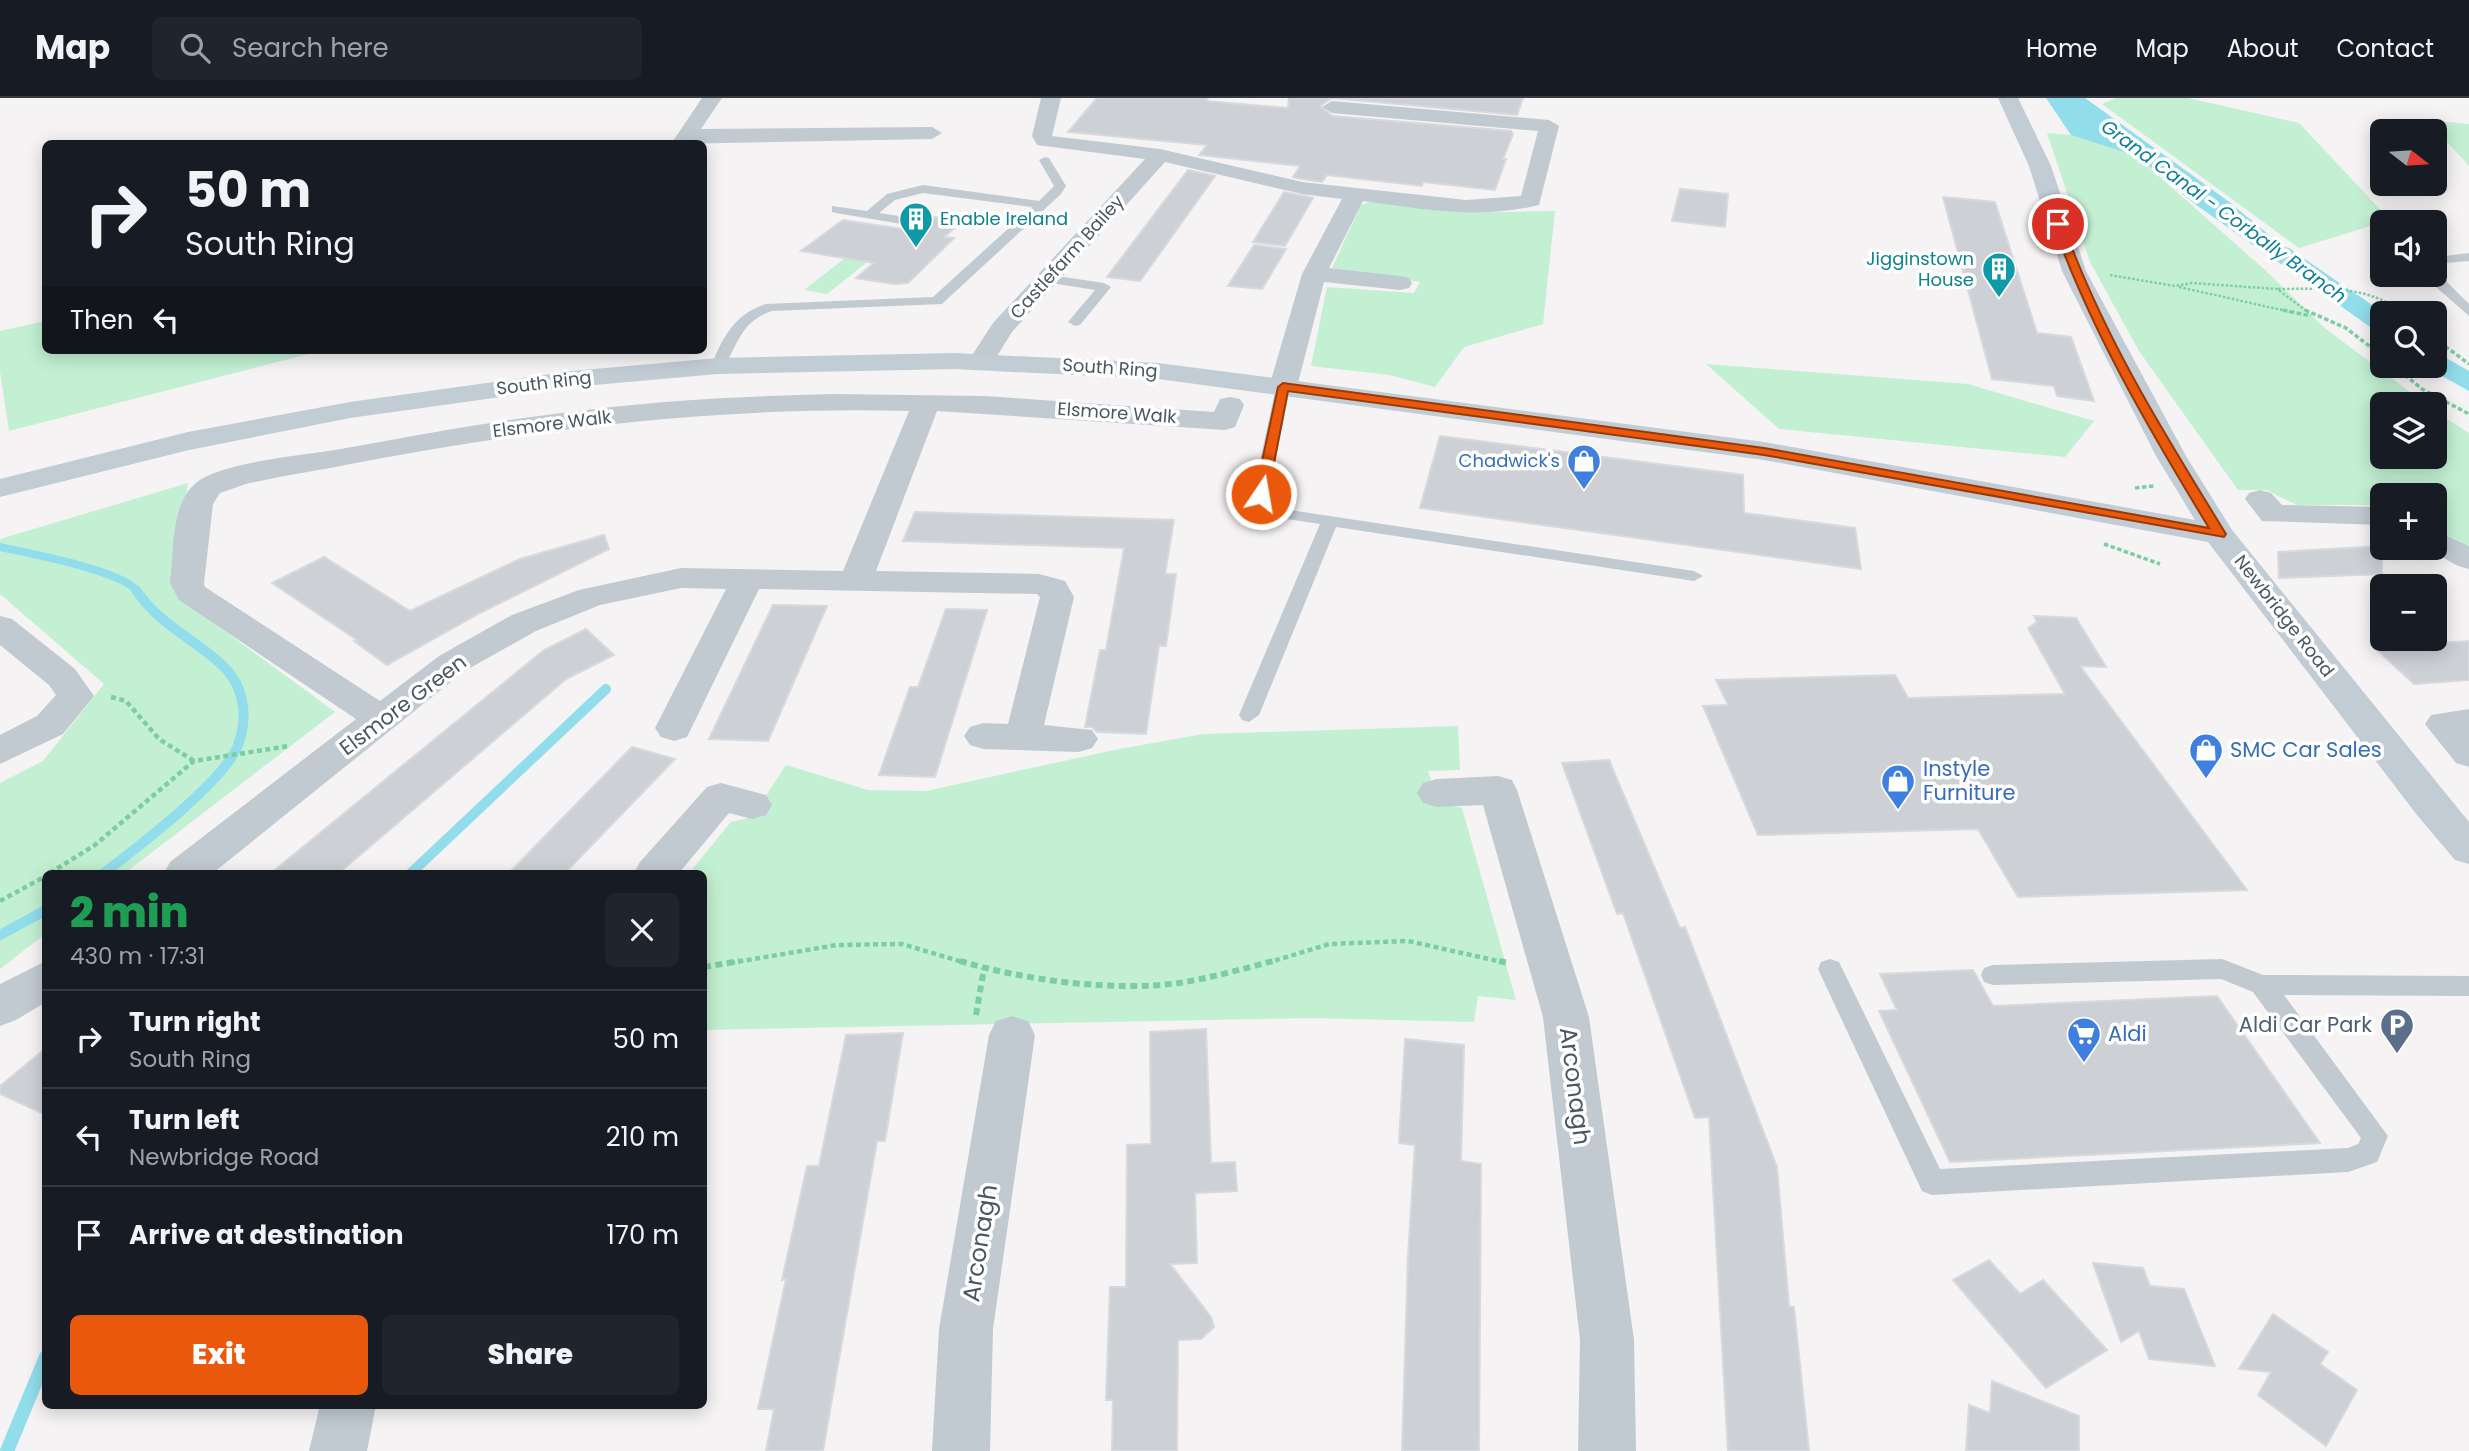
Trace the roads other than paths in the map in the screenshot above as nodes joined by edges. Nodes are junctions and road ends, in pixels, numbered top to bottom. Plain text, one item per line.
1 (712, 98) edge
2 (1051, 98) edge
3 (2008, 98) edge
4 (1332, 107) dead end
5 (932, 133) dead end
6 (684, 139) edge
7 (1160, 155) junction
8 (1045, 160) dead end
9 (1356, 194) junction
10 (1042, 205) junction
11 (836, 209) dead end
12 (869, 215) junction
13 (908, 221) dead end
14 (2469, 257) edge
15 (2447, 259) edge
16 (1314, 274) junction
17 (1049, 279) junction
18 (1400, 283) dead end
19 (2444, 287) edge
20 (2469, 312) edge
21 (1075, 322) dead end
22 (979, 363) junction
23 (718, 366) junction
24 (1283, 387) junction
25 (926, 403) junction
26 (1230, 405) dead end
27 (0, 488) edge
28 (2260, 499) dead end
29 (2370, 516) edge
30 (1329, 521) junction
31 (2219, 534) junction
32 (2447, 546) edge
33 (2469, 559) edge
34 (1694, 576) dead end
35 (748, 577) junction
36 (856, 580) junction
37 (0, 627) edge
38 (1249, 715) dead end
39 (383, 720) junction
40 (2469, 722) edge
41 (674, 728) dead end
42 (983, 736) dead end
43 (1023, 737) junction
44 (1079, 739) dead end
45 (0, 751) edge
46 (2469, 754) edge
47 (1437, 793) dead end
48 (752, 805) dead end
49 (2469, 849) edge
50 (189, 870) edge
51 (658, 870) edge
52 (1830, 969) dead end
53 (1993, 975) dead end
54 (42, 981) edge
55 (2262, 985) junction
56 (2469, 986) edge
57 (0, 1007) edge
58 (1012, 1035) dead end
59 (347, 1409) edge
60 (338, 1451) edge
61 (961, 1451) edge
62 (1607, 1451) edge

1 - 6 street
2 - 7 street
3 - 31 main road, Newbridge Road
4 - 9 street
5 - 6 street
7 - 9 street
7 - 17 street, Castlefarm Bailey
8 - 10 lane
9 - 16 street
10 - 12 lane
10 - 23 lane
11 - 12 lane
12 - 13 lane
14 - 15 lane
16 - 18 street
16 - 24 street
17 - 21 lane
17 - 22 street, Castlefarm Bailey
19 - 20 lane
22 - 23 main road, South Ring
22 - 24 main road, South Ring
23 - 27 main road, South Ring
24 - 30 lane
24 - 31 main road, South Ring
25 - 26 street, Elsmore Walk
25 - 36 street
25 - 39 street, Elsmore Walk
28 - 29 street
30 - 34 lane
30 - 38 lane
31 - 49 main road, Newbridge Road
32 - 33 street
35 - 36 street, Elsmore Green
35 - 39 street, Elsmore Green
35 - 41 street
36 - 43 street, Elsmore Green
37 - 45 street
39 - 50 street, Elsmore Green
40 - 46 street
42 - 43 street
43 - 44 street
47 - 62 street, Arconagh
48 - 51 street
52 - 55 lane
53 - 55 lane
54 - 57 street
55 - 56 lane
58 - 61 street, Arconagh
59 - 60 street

